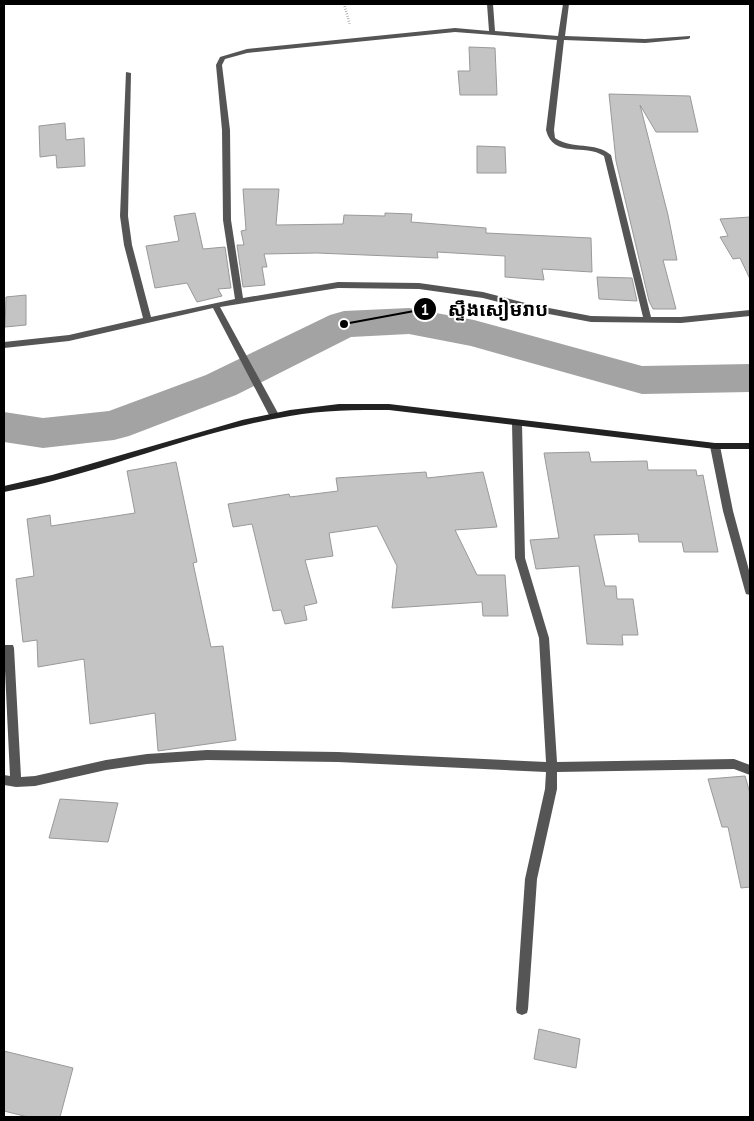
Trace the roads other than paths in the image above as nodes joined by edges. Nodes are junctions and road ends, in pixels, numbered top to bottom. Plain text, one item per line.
1 (490, 4) edge
2 (566, 4) edge
3 (492, 33) junction
4 (688, 37) dead end
5 (561, 38) junction
6 (128, 73) dead end
7 (239, 300) junction
8 (214, 305) junction
9 (750, 313) edge
10 (148, 320) junction
11 (648, 320) junction
12 (4, 345) edge
13 (274, 415) junction
14 (517, 423) junction
15 (715, 446) junction
16 (750, 446) edge
17 (4, 489) edge
18 (750, 591) edge
19 (8, 648) dead end
20 (552, 767) junction
21 (750, 770) edge
22 (4, 780) edge
23 (16, 782) junction
24 (522, 1009) dead end

1 - 3 street
2 - 5 street
3 - 5 street
3 - 7 street
4 - 5 street
5 - 11 street
6 - 10 street
7 - 8 street
7 - 11 street
8 - 10 street
8 - 13 street
9 - 11 street
10 - 12 street
13 - 14 street
13 - 17 street
14 - 15 street
14 - 20 street
15 - 16 street
15 - 18 street
19 - 23 street
20 - 21 street
20 - 23 street
20 - 24 street
22 - 23 street

